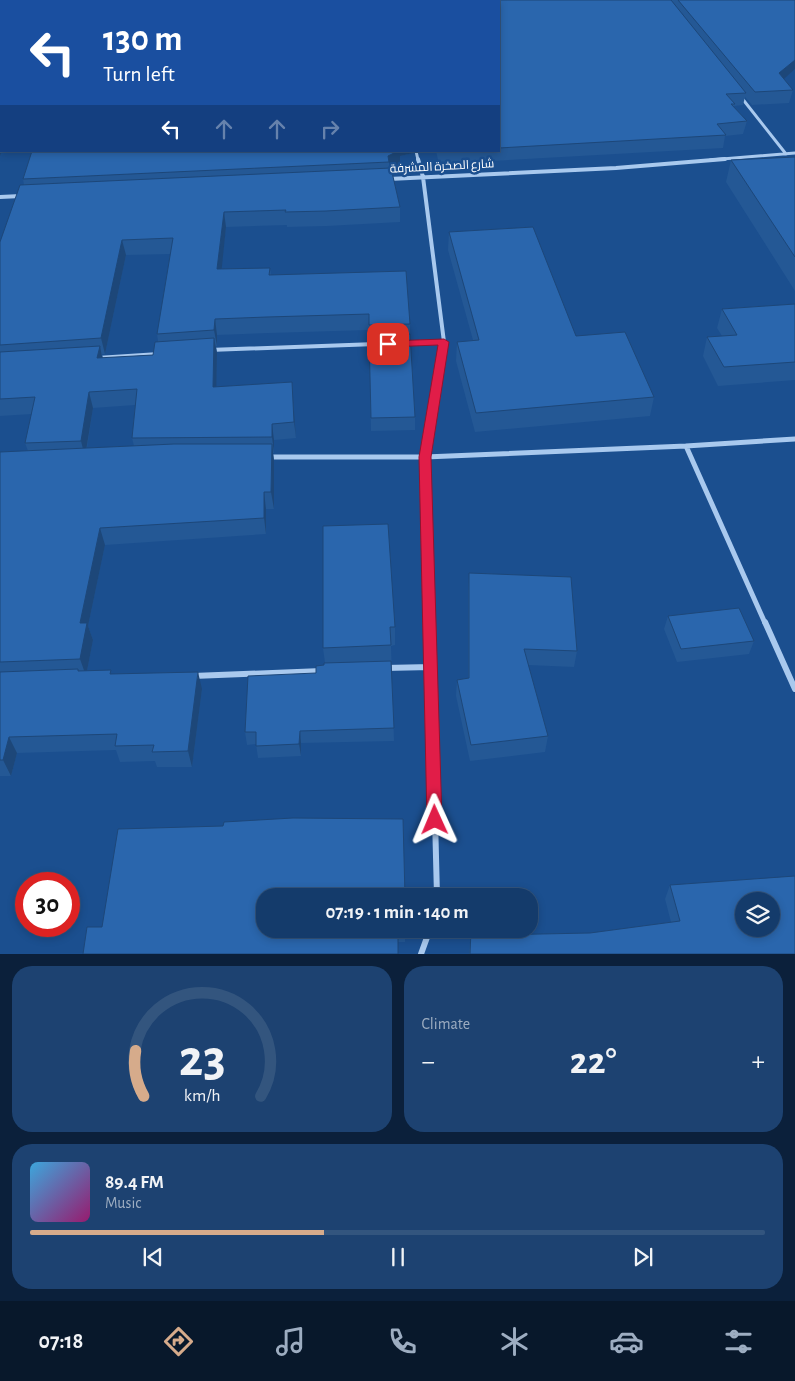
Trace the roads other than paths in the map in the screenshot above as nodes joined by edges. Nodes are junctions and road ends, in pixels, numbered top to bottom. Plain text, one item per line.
1 (737, 92) edge
2 (416, 152) edge
3 (795, 153) edge
4 (786, 154) junction
5 (422, 177) junction
6 (384, 179) edge
7 (29, 196) edge
8 (0, 197) edge
9 (444, 342) junction
10 (396, 343) edge
11 (386, 344) edge
12 (203, 350) edge
13 (166, 353) edge
14 (90, 358) edge
15 (795, 439) edge
16 (686, 446) junction
17 (256, 457) edge
18 (425, 457) junction
19 (430, 667) junction
20 (382, 669) edge
21 (333, 670) edge
22 (186, 676) edge
23 (795, 689) edge
24 (437, 888) edge
25 (427, 938) edge
26 (421, 954) edge

1 - 4 street
2 - 5 street
3 - 4 street, شارع الصخرة المشرفة
4 - 5 street, شارع الصخرة المشرفة
5 - 6 street, شارع الصخرة المشرفة
5 - 9 street
7 - 8 street
9 - 10 street
9 - 18 street
11 - 12 street
13 - 14 street
15 - 16 street
16 - 18 street
16 - 23 street
17 - 18 street
18 - 19 street
19 - 20 street
19 - 24 street
21 - 22 street
25 - 26 street

